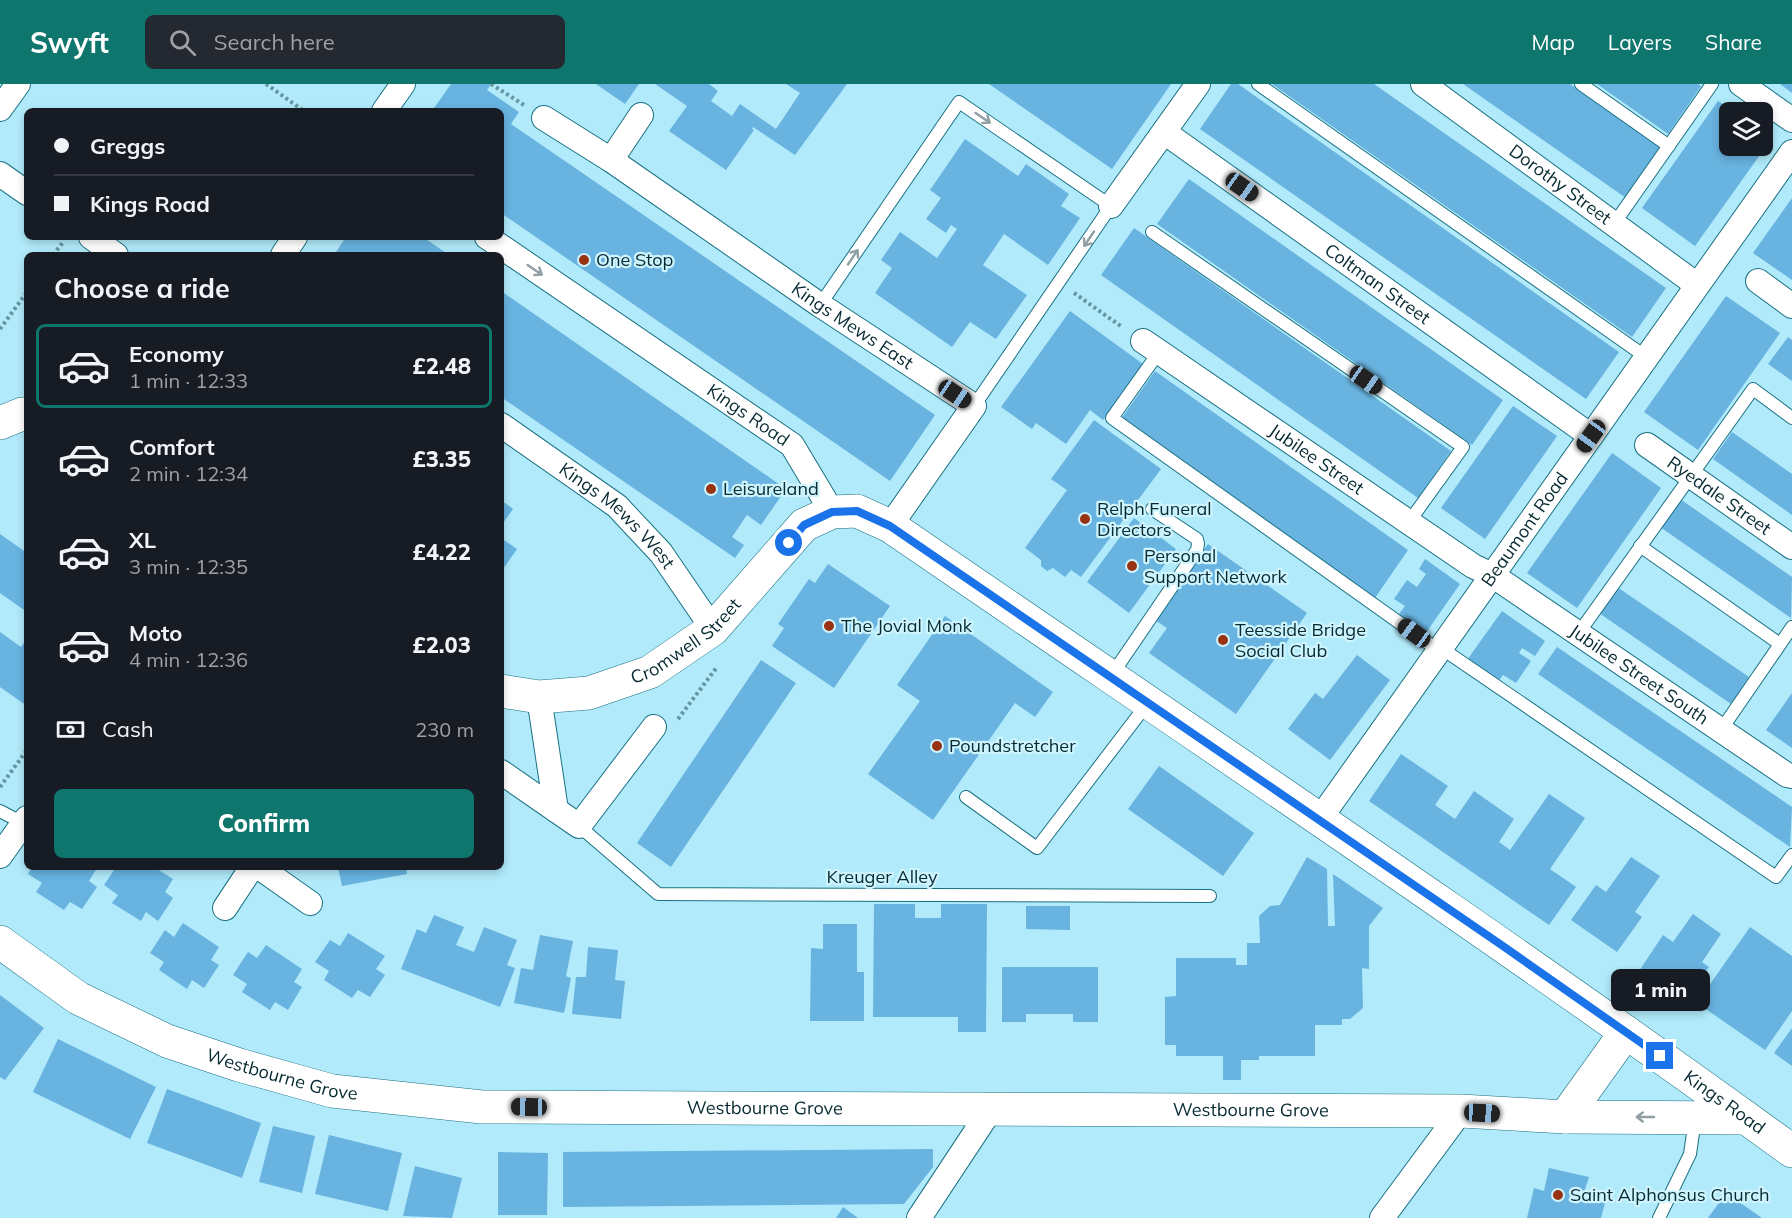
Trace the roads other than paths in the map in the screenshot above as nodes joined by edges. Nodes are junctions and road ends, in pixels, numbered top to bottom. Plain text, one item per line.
1 (18, 84) edge
2 (403, 84) edge
3 (1198, 84) edge
4 (1257, 84) edge
5 (1422, 84) edge
6 (1581, 84) edge
7 (1712, 84) edge
8 (1741, 84) edge
9 (386, 108) edge
10 (0, 109) edge
11 (641, 115) dead end
12 (544, 118) road end
13 (1792, 120) edge
14 (1164, 132) junction
15 (1669, 146) junction
16 (1792, 152) edge
17 (611, 160) junction
18 (0, 174) edge
19 (24, 191) edge
20 (1111, 206) junction
21 (1614, 224) junction
22 (1152, 232) dead end
23 (95, 240) edge
24 (491, 240) edge
25 (112, 252) edge
26 (1758, 281) dead end
27 (1698, 285) junction
28 (820, 305) junction
29 (1792, 306) edge
30 (1151, 346) joint
31 (1646, 357) junction
32 (974, 406) junction
33 (24, 414) edge
34 (1792, 418) edge
35 (0, 423) edge
36 (504, 427) edge
37 (1591, 436) junction
38 (1647, 445) dead end
39 (1690, 476) junction
40 (1152, 510) dead end
41 (832, 512) junction
42 (1409, 522) junction
43 (890, 526) junction
44 (1640, 546) junction
45 (1792, 547) edge
46 (1492, 575) junction
47 (1792, 627) edge
48 (713, 629) junction
49 (1578, 634) junction
50 (1780, 644) junction
51 (1440, 649) junction
52 (1110, 677) junction
53 (504, 691) edge
54 (539, 697) junction
55 (1148, 703) junction
56 (654, 727) road end
57 (1720, 730) junction
58 (504, 774) edge
59 (1789, 776) edge
60 (966, 797) dead end
61 (556, 810) junction
62 (0, 811) edge
63 (1319, 820) junction
64 (24, 821) edge
65 (24, 822) edge
66 (579, 826) junction
67 (1792, 855) edge
68 (0, 856) edge
69 (250, 870) edge
70 (263, 870) edge
71 (1210, 896) dead end
72 (310, 903) dead end
73 (225, 908) dead end
74 (0, 942) edge
75 (1626, 1032) junction
76 (991, 1109) junction
77 (1461, 1112) junction
78 (1565, 1117) junction
79 (1695, 1118) junction
80 (1746, 1118) junction
81 (1792, 1151) edge
82 (919, 1218) edge
83 (1382, 1218) edge
84 (1659, 1218) edge

1 - 10 street
2 - 9 street
3 - 14 street
4 - 31 lane
5 - 21 street, Dorothy Street
6 - 15 lane
7 - 15 lane
8 - 13 street
11 - 17 street
12 - 17 street, Kings Mews East
14 - 20 street
14 - 37 street, Coltman Street
15 - 21 lane
16 - 27 street, Beaumont Road
17 - 28 street, Kings Mews East
18 - 19 street
28 -> 20 lane
20 -> 32 lane
21 - 27 street, Dorothy Street
22 - 42 lane
23 - 25 street
24 -> 41 street, Kings Road
26 - 29 street
27 - 31 street, Beaumont Road
28 - 32 street, Kings Mews East
30 - 42 street, Jubilee Street
30 - 51 lane
31 - 37 street, Beaumont Road
32 - 43 street
33 - 35 street
34 - 39 lane
36 - 48 street, Kings Mews West
37 - 46 street, Beaumont Road
38 - 39 street, Ryedale Street
39 - 44 lane
39 - 45 street, Ryedale Street
40 - 52 lane
41 - 43 street, Kings Road
41 - 48 street, Cromwell Street
42 - 46 street, Jubilee Street
43 - 52 street, Kings Road
44 - 49 lane
44 - 50 lane
46 - 49 street, Jubilee Street South
46 - 51 street, Beaumont Road
47 - 50 lane
48 - 54 street, Cromwell Street
49 - 57 street, Jubilee Street South
50 - 57 lane
51 - 63 street, Beaumont Road
51 - 67 lane
52 - 55 street, Kings Road
53 - 54 street, Cromwell Street
54 - 61 street
55 - 60 lane
55 - 63 street, Kings Road
56 - 66 street
57 - 59 street, Jubilee Street South
58 - 61 street
61 - 66 street
62 - 64 lane
63 - 75 street, Kings Road
65 - 68 street
66 - 71 lane, Kreuger Alley
69 - 73 street
70 - 72 street
74 - 76 street, Westbourne Grove
75 - 78 street
75 - 80 street, Kings Road
76 - 77 street, Westbourne Grove
76 - 82 street
77 - 78 street, Westbourne Grove
77 - 83 street
79 -> 78 street, Westbourne Grove
79 - 80 street, Westbourne Grove
79 - 84 lane
80 - 81 street, Kings Road

